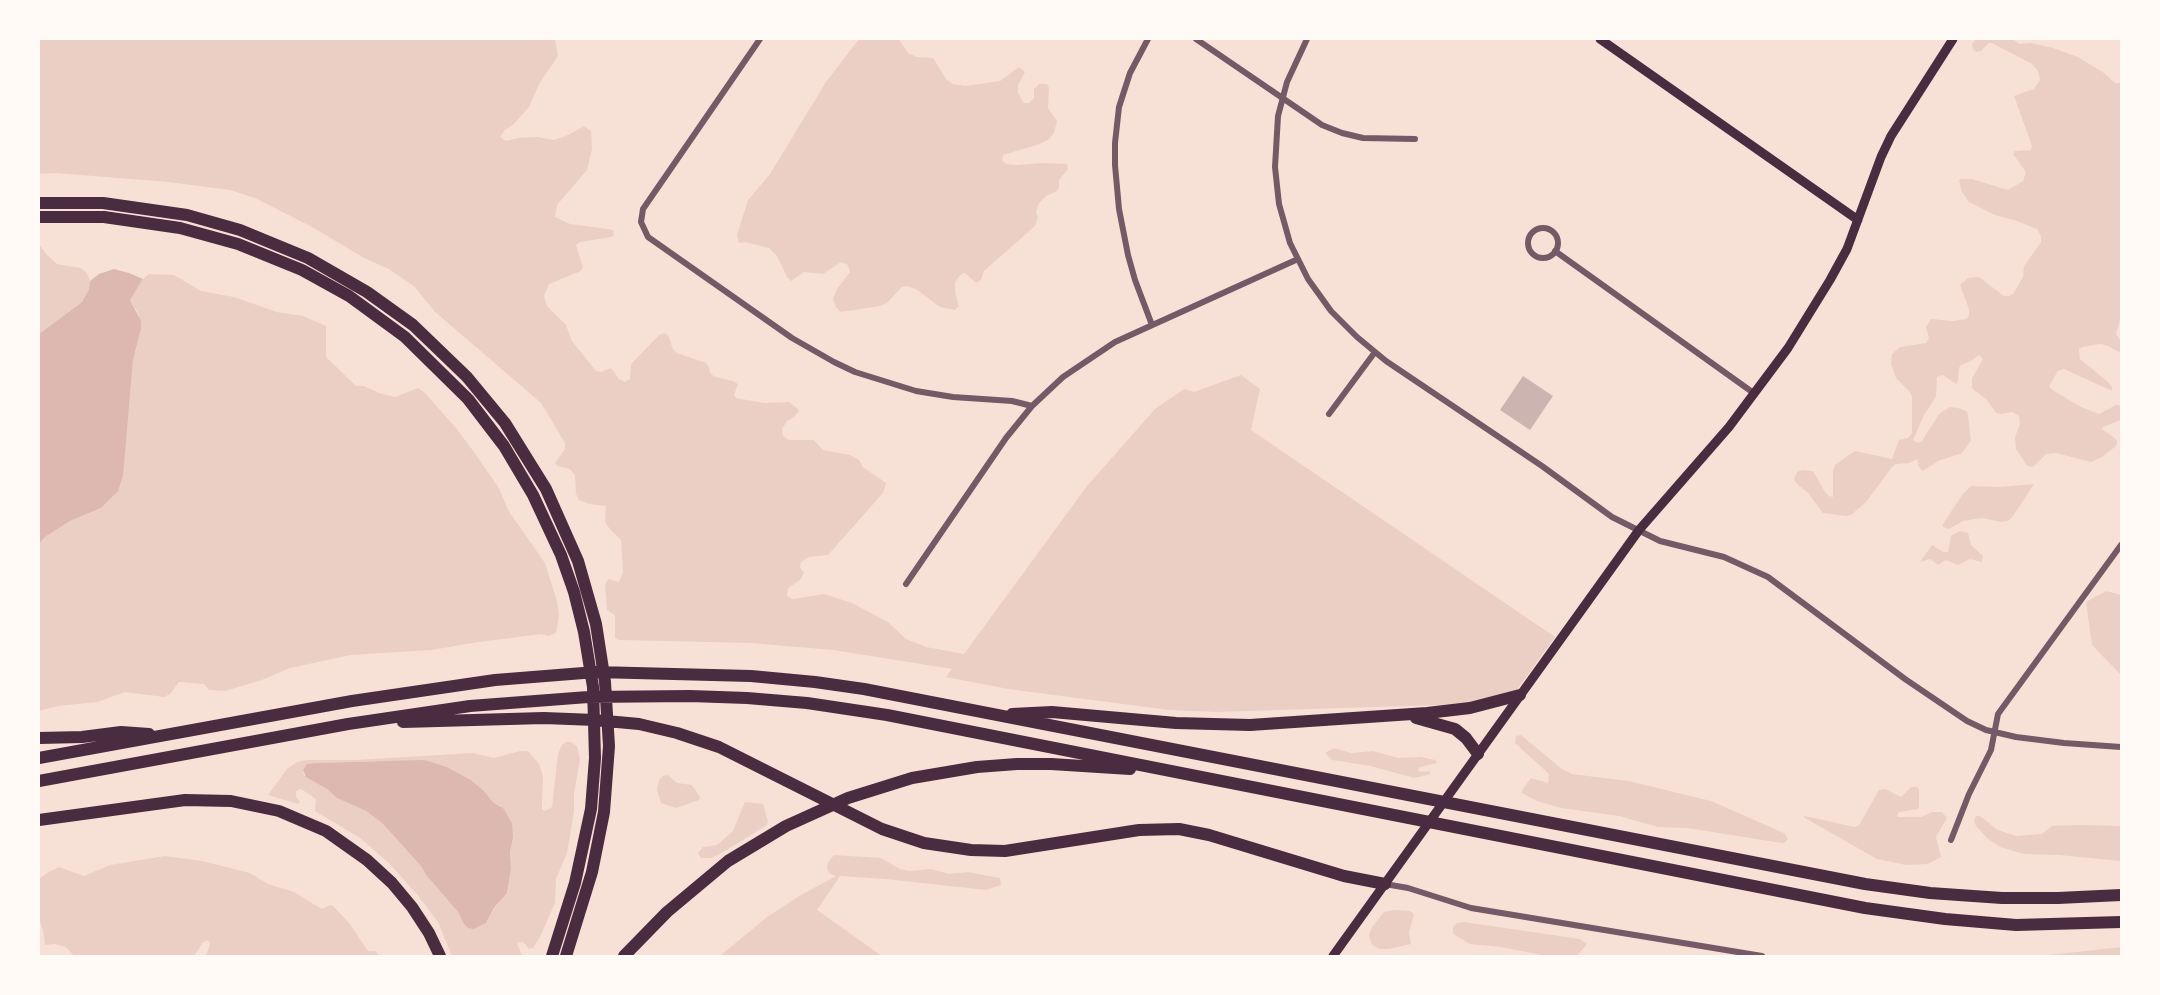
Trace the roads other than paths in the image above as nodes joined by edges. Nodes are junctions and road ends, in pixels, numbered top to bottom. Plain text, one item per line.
1 (760, 39) edge
2 (1148, 39) edge
3 (1196, 39) edge
4 (1306, 39) edge
5 (1600, 39) edge
6 (1948, 41) edge
7 (1282, 99) junction
8 (1415, 139) dead end
9 (39, 203) edge
10 (39, 217) edge
11 (1858, 220) junction
12 (1555, 251) junction
13 (1298, 259) junction
14 (1152, 325) junction
15 (1375, 352) junction
16 (1755, 394) junction
17 (1032, 406) junction
18 (1329, 414) dead end
19 (1638, 531) junction
20 (2121, 545) edge
21 (906, 584) dead end
22 (1520, 695) junction
23 (1002, 716) junction
24 (1406, 716) junction
25 (348, 724) junction
26 (1994, 732) junction
27 (162, 735) junction
28 (39, 738) edge
29 (2121, 747) edge
30 (1478, 754) junction
31 (39, 758) edge
32 (1173, 771) junction
33 (39, 781) edge
34 (39, 820) edge
35 (1951, 840) dead end
36 (1385, 884) junction
37 (2121, 895) edge
38 (2121, 922) edge
39 (440, 956) edge
40 (552, 956) edge
41 (566, 956) edge
42 (624, 956) edge
43 (1333, 956) edge
44 (1762, 956) edge

1 - 17 street
2 - 14 street
3 - 7 street
4 - 7 street
5 - 11 main road
6 - 11 main road
7 - 8 street
7 - 13 street
9 - 41 highway
10 - 40 highway
11 - 16 main road
12 - 12 street
12 - 16 street
13 - 14 street
13 - 15 street
14 - 17 street
15 - 18 street
15 - 19 street
16 - 19 main road
17 - 21 street
19 - 22 main road
19 - 26 street
20 - 26 street
22 - 24 highway
22 - 30 main road
23 - 24 highway
23 - 27 highway
23 - 37 highway
24 - 30 highway
25 - 32 highway
25 - 33 highway
25 - 36 highway
26 - 29 street
26 - 35 street
27 - 28 highway
27 - 31 highway
30 - 36 main road
32 - 38 highway
32 - 42 highway
34 - 39 highway
36 - 43 main road
36 - 44 street

